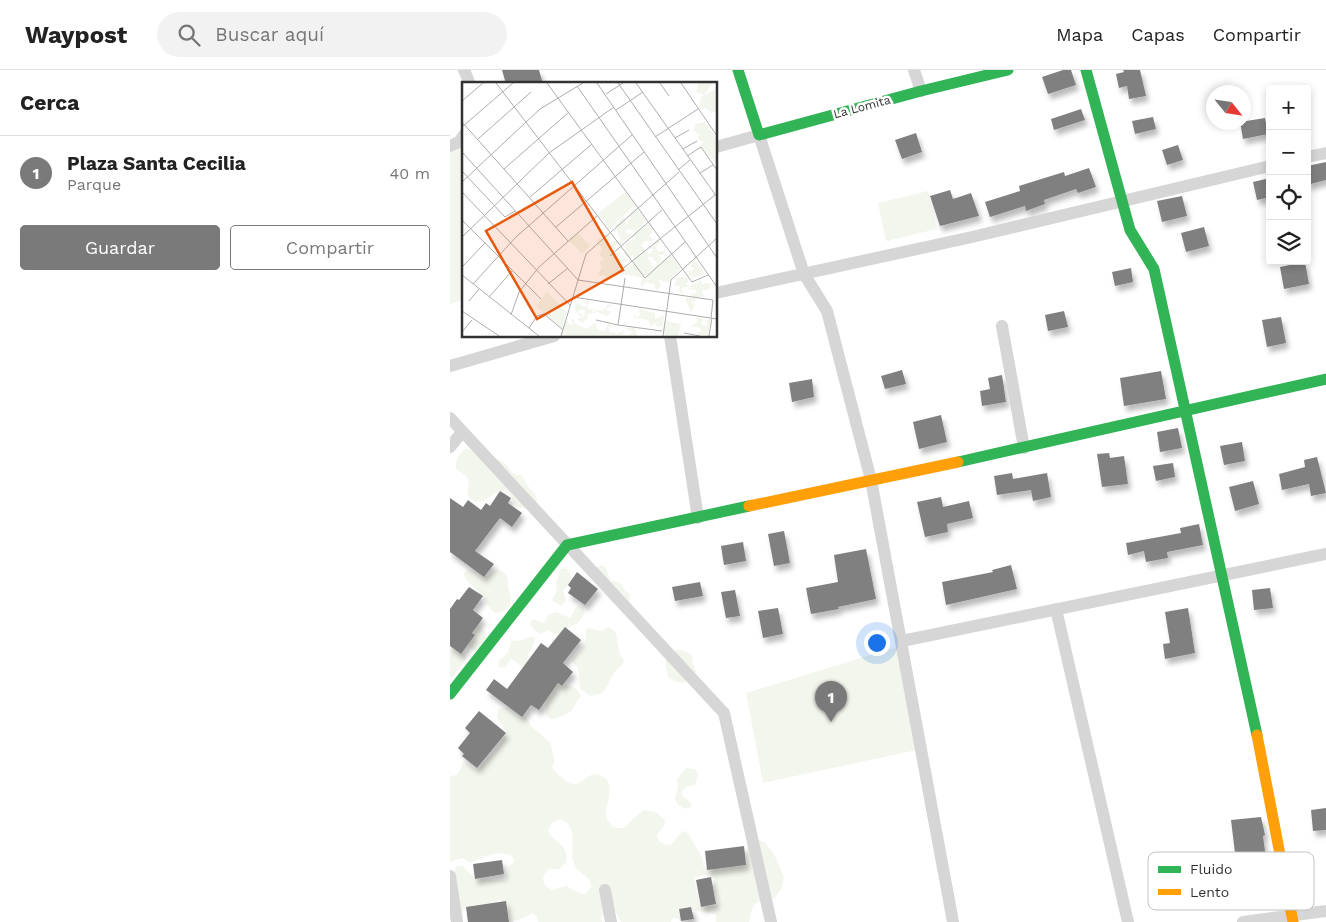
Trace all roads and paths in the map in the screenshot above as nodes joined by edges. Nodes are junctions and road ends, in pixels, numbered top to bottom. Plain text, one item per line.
1 (464, 70) edge
2 (738, 70) edge
3 (914, 70) edge
4 (1008, 70) edge
5 (1086, 70) edge
6 (469, 82) edge
7 (921, 91) junction
8 (759, 135) junction
9 (462, 138) edge
10 (450, 146) edge
11 (718, 146) edge
12 (1326, 153) edge
13 (1311, 156) edge
14 (1266, 167) edge
15 (1123, 202) junction
16 (804, 274) junction
17 (718, 294) edge
18 (1002, 326) dead end
19 (547, 338) edge
20 (670, 338) edge
21 (450, 366) edge
22 (1326, 379) edge
23 (1186, 411) junction
24 (450, 418) edge
25 (462, 432) junction
26 (450, 447) edge
27 (1024, 448) junction
28 (871, 480) junction
29 (698, 518) junction
30 (567, 544) junction
31 (1326, 554) edge
32 (1222, 575) junction
33 (1056, 609) junction
34 (902, 641) junction
35 (450, 694) edge
36 (1280, 852) edge
37 (450, 876) edge
38 (605, 890) dead end
39 (1326, 911) edge
40 (1292, 918) edge
41 (456, 922) edge
42 (611, 922) edge
43 (771, 922) edge
44 (953, 922) edge
45 (1128, 922) edge
46 (1243, 922) edge

1 - 6 street
2 - 8 street
3 - 7 street
4 - 7 street, La Lomita
5 - 15 street
7 - 8 street, La Lomita
8 - 11 street, La Lomita
8 - 16 street
9 - 10 street
12 - 13 street
14 - 15 street
15 - 16 street
15 - 23 street
16 - 17 street
16 - 28 street
18 - 27 street
19 - 21 street
20 - 29 street
22 - 23 street
23 - 27 street
23 - 32 street
24 - 25 street
25 - 26 street
25 - 30 street
27 - 28 street
28 - 29 street
28 - 34 street
29 - 30 street
30 - 35 street
30 - 43 street
31 - 32 street
32 - 33 street
32 - 36 street
33 - 34 street
33 - 45 street
34 - 44 street
37 - 41 street
38 - 42 street
39 - 40 street
40 - 46 street

